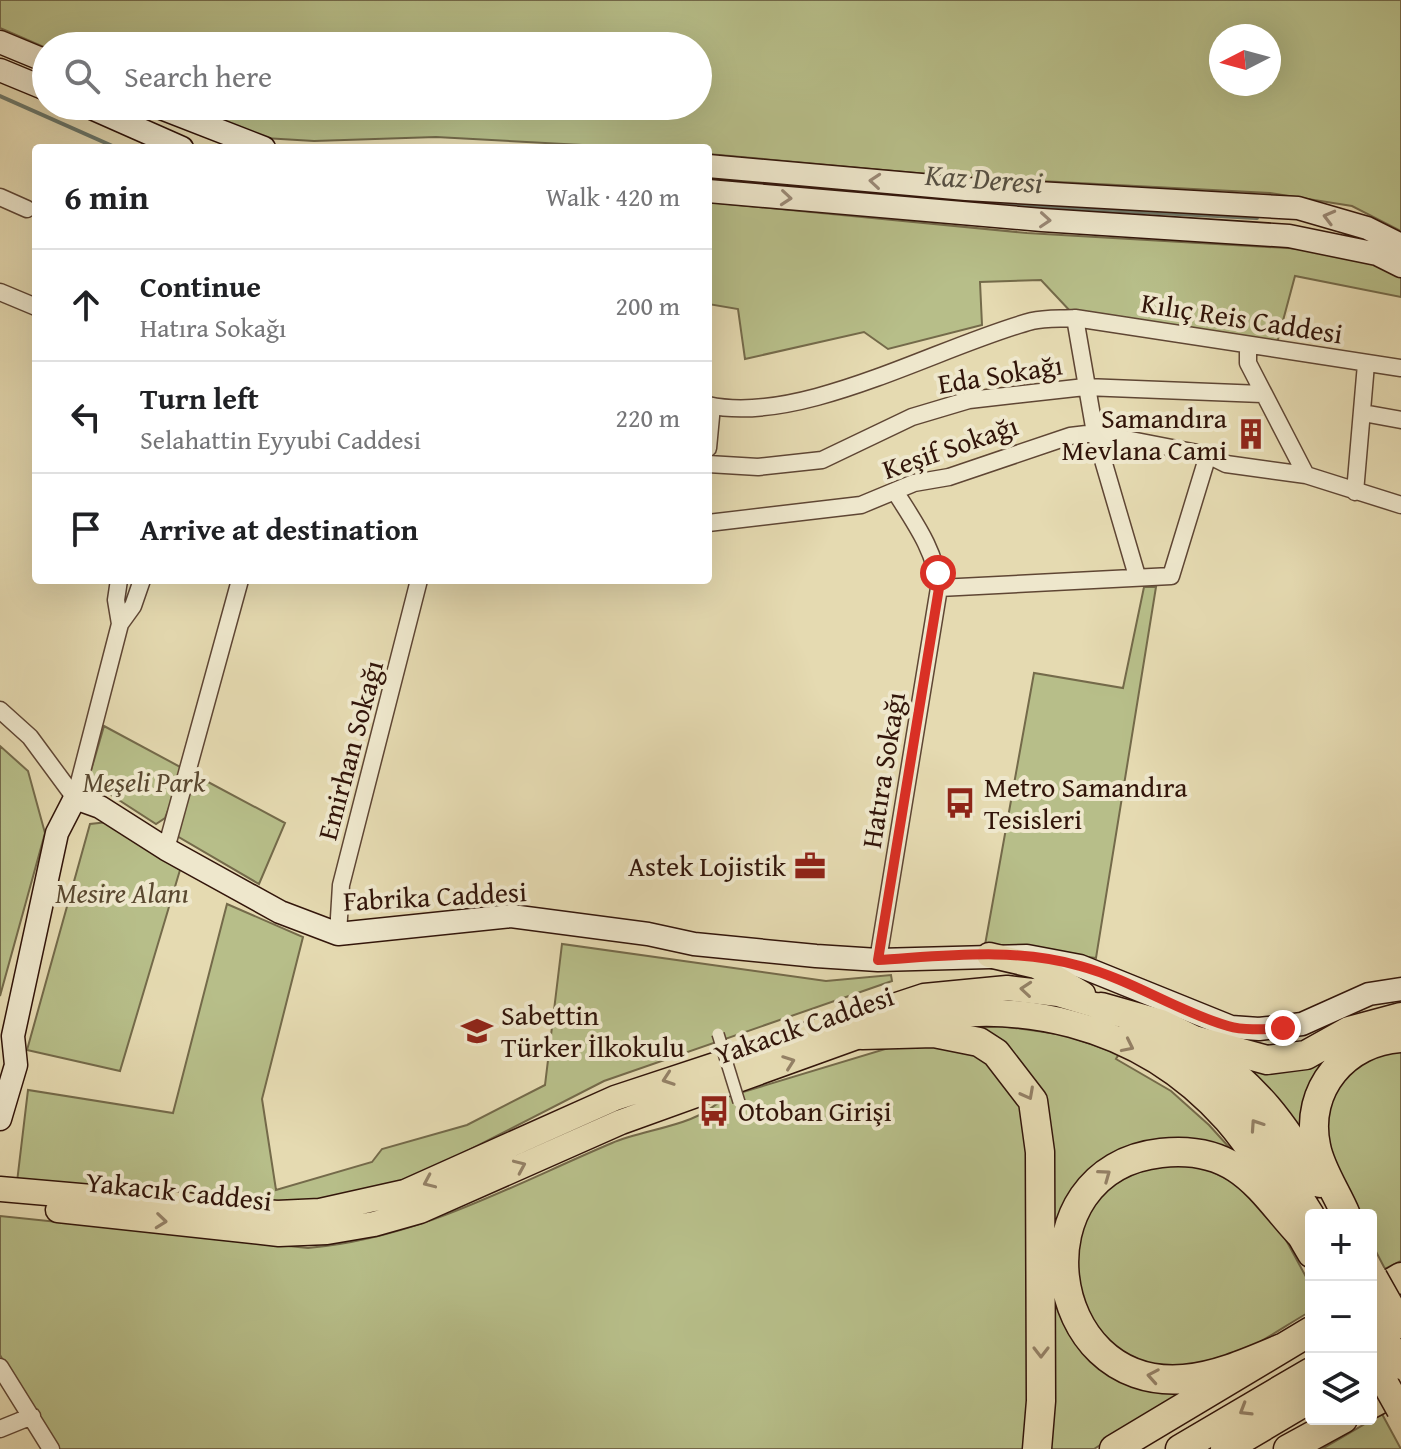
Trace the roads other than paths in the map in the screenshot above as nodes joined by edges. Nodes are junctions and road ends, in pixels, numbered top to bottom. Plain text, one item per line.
1 (0, 42) edge
2 (32, 55) edge
3 (0, 70) edge
4 (32, 83) edge
5 (119, 120) edge
6 (192, 120) edge
7 (173, 144) edge
8 (254, 144) edge
9 (712, 166) edge
10 (712, 191) edge
11 (0, 197) edge
12 (27, 209) dead end
13 (1401, 245) edge
14 (1401, 266) edge
15 (0, 292) edge
16 (32, 305) edge
17 (1075, 318) junction
18 (1248, 347) junction
19 (1366, 364) junction
20 (1401, 368) edge
21 (1085, 387) junction
22 (1262, 394) junction
23 (712, 406) edge
24 (1363, 413) junction
25 (1401, 420) edge
26 (1095, 433) junction
27 (1208, 455) junction
28 (712, 464) edge
29 (1306, 475) junction
30 (1355, 492) junction
31 (896, 493) junction
32 (1401, 505) edge
33 (712, 523) edge
34 (1137, 576) junction
35 (118, 584) edge
36 (141, 584) edge
37 (239, 584) edge
38 (418, 584) edge
39 (939, 588) junction
40 (120, 624) junction
41 (0, 710) edge
42 (75, 798) junction
43 (166, 849) junction
44 (338, 934) junction
45 (989, 955) junction
46 (878, 960) junction
47 (1401, 989) edge
48 (1101, 1007) junction
49 (1401, 1017) edge
50 (718, 1034) dead end
51 (862, 1035) junction
52 (1401, 1038) edge
53 (1194, 1040) junction
54 (739, 1102) dead end
55 (0, 1119) edge
56 (0, 1189) edge
57 (0, 1204) edge
58 (1334, 1209) edge
59 (1343, 1209) edge
60 (1305, 1229) edge
61 (1305, 1231) edge
62 (1305, 1232) edge
63 (1378, 1278) edge
64 (1401, 1323) edge
65 (1377, 1324) edge
66 (1305, 1335) edge
67 (1377, 1336) edge
68 (1282, 1348) junction
69 (1401, 1348) edge
70 (1377, 1361) edge
71 (1401, 1366) edge
72 (0, 1367) edge
73 (1377, 1369) edge
74 (1305, 1376) edge
75 (1401, 1388) edge
76 (1377, 1401) edge
77 (1305, 1402) edge
78 (1401, 1411) edge
79 (32, 1416) junction
80 (1332, 1425) edge
81 (0, 1429) edge
82 (1296, 1445) edge
83 (51, 1449) edge
84 (1037, 1449) edge
85 (1114, 1449) edge
86 (1180, 1449) edge
87 (1225, 1449) edge

1 - 2 main road
3 - 4 main road
5 - 7 main road
6 - 8 main road
13 -> 9 main road
10 -> 14 main road
11 - 12 street
15 - 16 street
17 - 18 street, Kılıç Reis Caddesi
17 - 21 street
17 - 23 street, Kılıç Reis Caddesi
18 - 19 street, Kılıç Reis Caddesi
18 - 22 street
19 - 20 street, Kılıç Reis Caddesi
19 - 24 street
21 - 22 street, Eda Sokağı
21 - 26 street
21 - 28 street, Eda Sokağı
22 - 29 street
24 - 25 street
24 - 30 street
26 - 27 street, Keşif Sokağı
26 - 31 street, Keşif Sokağı
26 - 34 street
27 - 29 street, Keşif Sokağı
27 - 34 street
29 - 30 street, Keşif Sokağı
30 - 32 street, Keşif Sokağı
31 - 33 street, Keşif Sokağı
31 - 39 street
34 - 39 street
35 - 40 street
36 - 40 street
37 - 43 street
38 - 44 street, Emirhan Sokağı
39 - 46 street, Hatıra Sokağı
40 - 42 street
41 - 42 street
42 - 43 main road, Fabrika Caddesi
42 - 55 main road
43 - 44 main road, Fabrika Caddesi
44 - 46 main road, Fabrika Caddesi
45 - 46 main road, Fabrika Caddesi
45 - 47 main road, Fabrika Caddesi
45 - 48 main road
48 - 53 highway
48 -> 56 main road, Yakacık Caddesi
60 -> 48 highway, Yakacık Caddesi
49 - 53 highway
50 - 54 street, bridge
57 -> 51 main road, Yakacık Caddesi
51 -> 61 highway, Yakacık Caddesi
51 -> 84 highway
52 - 59 highway
53 - 58 highway
68 -> 62 highway
63 - 64 highway, bridge
64 - 67 highway
65 - 71 highway, bridge
66 - 68 highway
68 - 85 highway
69 - 70 highway
72 - 79 street
73 - 78 highway, bridge
74 -> 86 highway
75 - 76 highway
77 - 87 highway
79 - 81 street
79 - 83 street
80 - 82 highway

